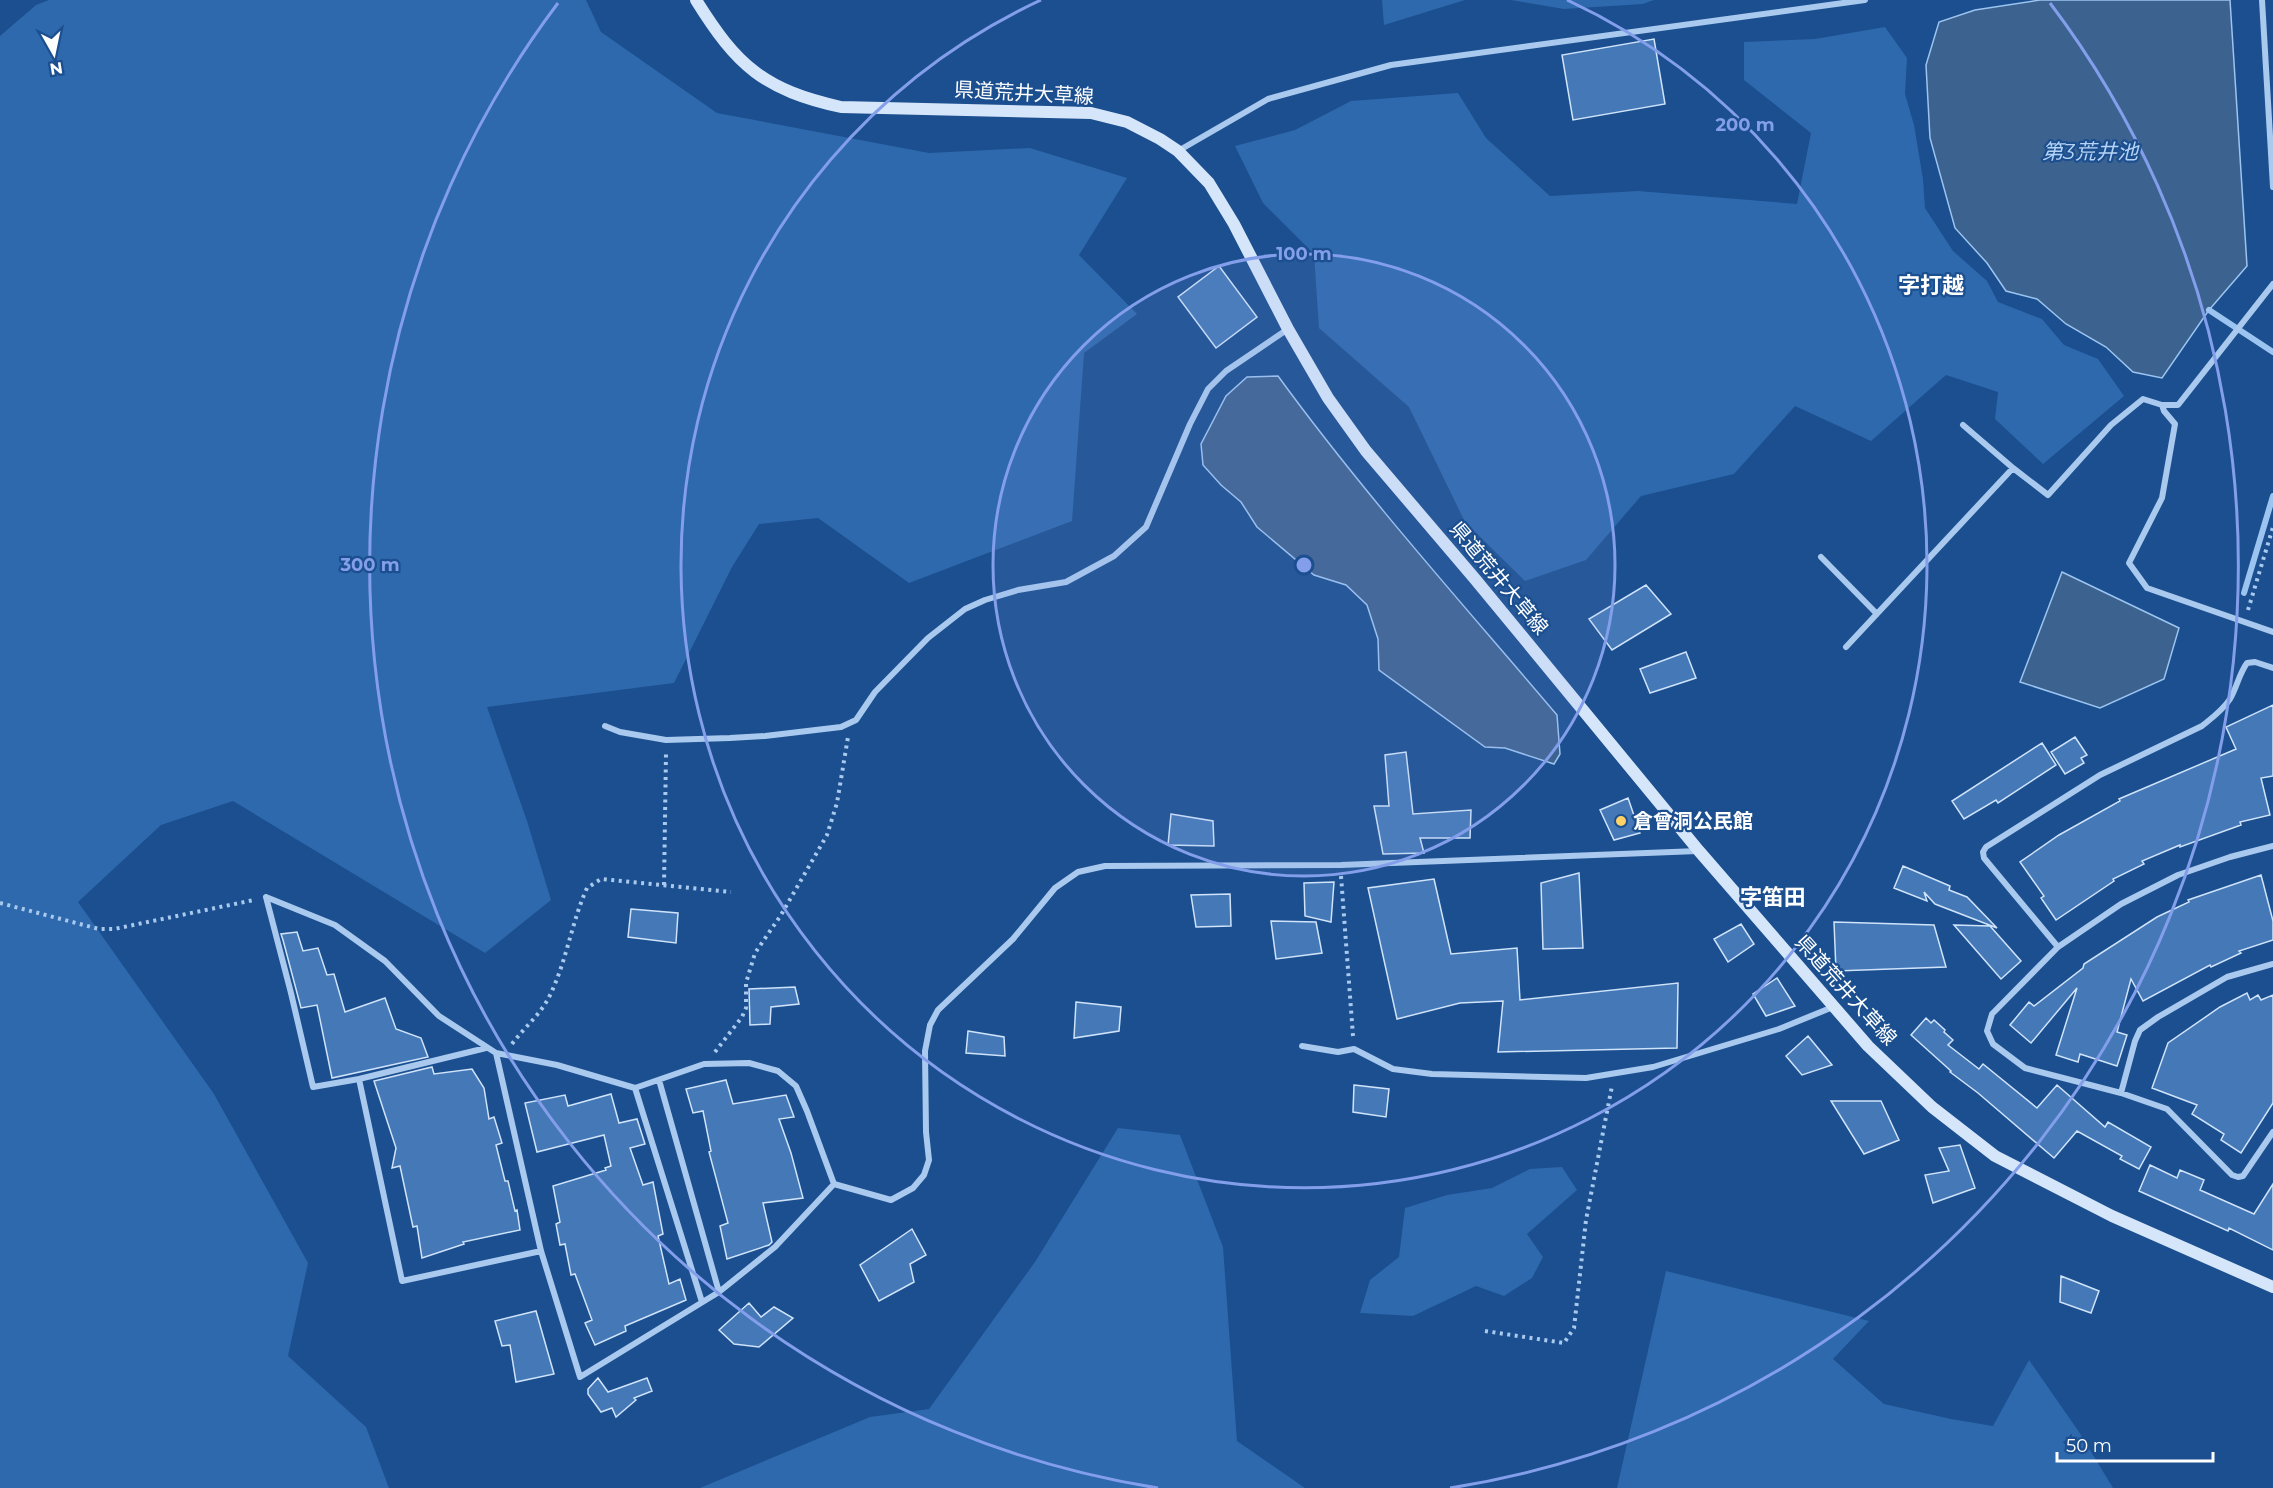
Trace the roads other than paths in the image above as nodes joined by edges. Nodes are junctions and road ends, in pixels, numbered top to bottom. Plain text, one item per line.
1 (696, 0) edge
2 (1865, 0) edge
3 (2262, 0) edge
4 (1178, 151) junction
5 (2273, 187) edge
6 (2273, 284) edge
7 (1288, 329) junction
8 (2162, 405) junction
9 (1963, 425) dead end
10 (2013, 468) junction
11 (1821, 557) dead end
12 (1877, 614) junction
13 (2273, 632) edge
14 (1846, 647) dead end
15 (2273, 668) edge
16 (605, 726) dead end
17 (2273, 846) edge
18 (1699, 851) junction
19 (2058, 947) junction
20 (2273, 964) edge
21 (1833, 1006) junction
22 (1302, 1046) dead end
23 (486, 1047) junction
24 (496, 1053) junction
25 (359, 1079) junction
26 (659, 1080) junction
27 (635, 1088) junction
28 (2121, 1094) junction
29 (2273, 1132) edge
30 (834, 1184) junction
31 (540, 1251) junction
32 (2273, 1287) edge
33 (719, 1292) junction
34 (702, 1302) junction

1 - 4 main road, 県道荒井大草線
2 - 4 street
3 - 5 street
4 - 7 main road, 県道荒井大草線
6 - 8 street
7 - 16 street
7 - 18 main road, 県道荒井大草線
8 - 10 street
8 - 13 street
9 - 10 street
10 - 12 street
11 - 12 street
12 - 14 street
15 - 19 street
17 - 19 street
18 - 21 main road, 県道荒井大草線
18 - 30 street
19 - 28 street
20 - 28 street
21 - 22 street
21 - 32 main road, 県道荒井大草線
23 - 24 street
23 - 25 street
23 - 25 street
24 - 27 street
24 - 31 street
25 - 31 street
26 - 27 street
26 - 30 street
26 - 33 street
27 - 34 street
28 - 29 street
30 - 33 street
31 - 34 street
33 - 34 street

